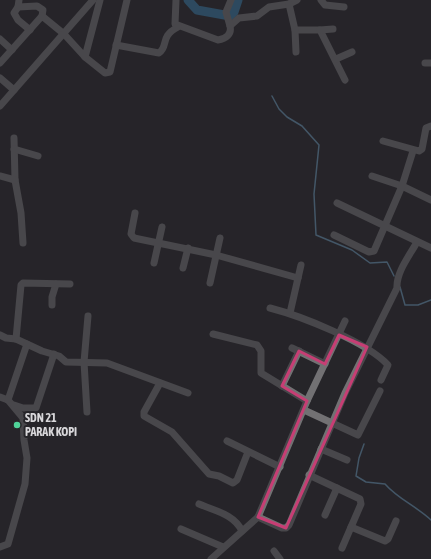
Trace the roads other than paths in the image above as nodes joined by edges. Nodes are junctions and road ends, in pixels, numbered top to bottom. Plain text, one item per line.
1 (93, 0) edge
2 (100, 0) edge
3 (127, 0) edge
4 (176, 0) edge
5 (231, 0) edge
6 (297, 0) edge
7 (321, 0) edge
8 (19, 4) edge
9 (289, 4) junction
10 (344, 7) dead end
11 (42, 16) junction
12 (228, 23) junction
13 (178, 26) junction
14 (333, 29) dead end
15 (30, 30) junction
16 (295, 30) junction
17 (320, 30) junction
18 (64, 34) junction
19 (0, 39) edge
20 (116, 45) junction
21 (12, 50) junction
22 (296, 52) dead end
23 (352, 52) dead end
24 (85, 57) junction
25 (336, 59) junction
26 (0, 63) edge
27 (0, 78) edge
28 (345, 80) dead end
29 (14, 90) junction
30 (0, 106) edge
31 (431, 126) edge
32 (14, 138) dead end
33 (383, 141) dead end
34 (14, 149) junction
35 (413, 151) junction
36 (38, 156) dead end
37 (0, 176) edge
38 (372, 176) dead end
39 (15, 180) junction
40 (402, 186) junction
41 (431, 200) edge
42 (336, 203) dead end
43 (135, 213) dead end
44 (162, 226) dead end
45 (386, 226) junction
46 (334, 235) dead end
47 (220, 238) dead end
48 (158, 242) junction
49 (417, 242) junction
50 (23, 243) dead end
51 (188, 248) junction
52 (431, 248) edge
53 (216, 255) junction
54 (154, 263) dead end
55 (301, 265) dead end
56 (183, 268) dead end
57 (298, 278) junction
58 (210, 283) dead end
59 (56, 284) junction
60 (70, 284) dead end
61 (52, 305) dead end
62 (270, 308) dead end
63 (290, 313) junction
64 (88, 316) dead end
65 (345, 321) dead end
66 (214, 334) dead end
67 (0, 335) edge
68 (339, 335) junction
69 (16, 339) junction
70 (27, 344) junction
71 (292, 348) dead end
72 (367, 348) junction
73 (299, 351) junction
74 (54, 354) junction
75 (84, 362) junction
76 (325, 364) junction
77 (381, 380) dead end
78 (160, 383) junction
79 (282, 386) junction
80 (380, 391) dead end
81 (188, 393) dead end
82 (0, 397) edge
83 (8, 400) junction
84 (307, 401) junction
85 (14, 405) junction
86 (304, 410) junction
87 (87, 412) dead end
88 (332, 423) junction
89 (227, 440) dead end
90 (321, 449) junction
91 (248, 452) junction
92 (347, 460) dead end
93 (280, 467) junction
94 (309, 475) junction
95 (337, 488) junction
96 (199, 504) dead end
97 (325, 515) dead end
98 (258, 517) junction
99 (396, 521) dead end
100 (351, 527) junction
101 (181, 529) dead end
102 (242, 531) junction
103 (0, 547) edge
104 (223, 547) junction
105 (342, 548) dead end
106 (274, 551) dead end
107 (211, 559) edge
108 (280, 559) edge

1 - 18 street
2 - 24 street
3 - 20 street
4 - 13 street
5 - 12 street
6 - 9 street
7 - 10 street
8 - 11 street
8 - 15 street
9 - 12 street
9 - 16 street
11 - 15 street
11 - 18 street
12 - 13 street
13 - 20 street
14 - 17 street
15 - 21 street
16 - 17 street
16 - 22 street
17 - 25 street
18 - 24 street
18 - 29 street
19 - 21 street
20 - 24 street
21 - 26 street
23 - 25 street
25 - 28 street
27 - 29 street
29 - 30 street
31 - 35 street
32 - 34 street
33 - 35 street
34 - 36 street
34 - 39 street
35 - 40 street
37 - 39 street
38 - 40 street
39 - 50 street
40 - 41 street
40 - 45 street
42 - 45 street
43 - 48 street
44 - 48 street
45 - 46 street
45 - 49 street
47 - 53 street
48 - 51 street
48 - 54 street
49 - 52 street
49 - 72 street
51 - 53 street
51 - 56 street
53 - 57 street
53 - 58 street
55 - 57 street
57 - 63 street
59 - 60 street
59 - 61 street
59 - 69 street
62 - 63 street
63 - 68 street
64 - 75 street
65 - 68 street
66 - 79 street
67 - 69 street
68 - 72 street
68 - 76 street
69 - 70 street
70 - 74 street
70 - 83 street
71 - 73 street
72 - 77 street
72 - 88 street
73 - 76 street
73 - 79 street
74 - 75 street
74 - 85 street
75 - 78 street
75 - 87 street
76 - 84 street
78 - 81 street
78 - 91 street
79 - 84 street
80 - 88 street
82 - 83 street
83 - 85 street
84 - 86 street
85 - 103 street
86 - 88 street
86 - 93 street
88 - 90 street
89 - 91 street
90 - 92 street
90 - 94 street
91 - 93 street
93 - 98 street
94 - 95 street
94 - 98 street
95 - 97 street
95 - 100 street
96 - 102 street
98 - 102 street
99 - 100 street
100 - 105 street
101 - 104 street
102 - 104 street
104 - 107 street
106 - 108 street

